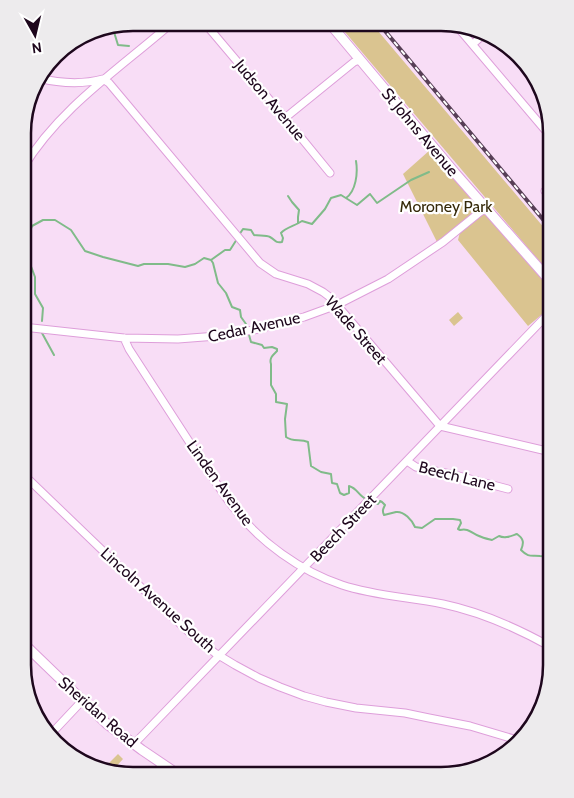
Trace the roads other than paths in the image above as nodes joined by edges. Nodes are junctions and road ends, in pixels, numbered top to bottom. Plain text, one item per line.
1 (162, 31) edge
2 (211, 31) edge
3 (336, 31) edge
4 (464, 34) edge
5 (479, 39) edge
6 (473, 44) junction
7 (360, 60) junction
8 (103, 79) junction
9 (46, 80) edge
10 (286, 118) junction
11 (542, 126) edge
12 (31, 156) edge
13 (330, 173) dead end
14 (484, 208) junction
15 (543, 273) edge
16 (337, 305) junction
17 (543, 319) edge
18 (31, 327) edge
19 (124, 338) junction
20 (440, 426) junction
21 (543, 450) edge
22 (407, 461) junction
23 (31, 482) edge
24 (508, 489) dead end
25 (304, 568) junction
26 (543, 643) edge
27 (31, 652) edge
28 (219, 656) junction
29 (82, 701) junction
30 (54, 730) edge
31 (511, 738) edge
32 (134, 744) junction
33 (162, 764) junction
34 (160, 767) edge
35 (167, 767) edge

1 - 8 street
2 - 10 street, Judson Avenue
3 - 7 street, St Johns Avenue
4 - 6 street
5 - 6 street
6 - 11 street
7 - 10 street
7 - 14 street, St Johns Avenue
8 - 9 street
8 - 12 street
8 - 16 street, Wade Street
10 - 13 street, Judson Avenue
14 - 15 street, St Johns Avenue
14 - 16 street, Cedar Avenue
16 - 19 street, Cedar Avenue
16 - 20 street, Wade Street
17 - 20 street, Beech Street
18 - 19 street, Cedar Avenue
19 - 25 street, Linden Avenue
20 - 21 street
20 - 22 street, Beech Street
22 - 24 street, Beech Lane
22 - 25 street, Beech Street
23 - 28 street, Lincoln Avenue South
25 - 26 street, Linden Avenue
25 - 28 street, Beech Street
27 - 29 street, Sheridan Road
28 - 31 street, Lincoln Avenue South
28 - 32 street, Beech Street
29 - 30 street
29 - 32 street, Sheridan Road
32 - 33 street, Sheridan Road
33 - 34 street
33 - 35 street, Sheridan Road

